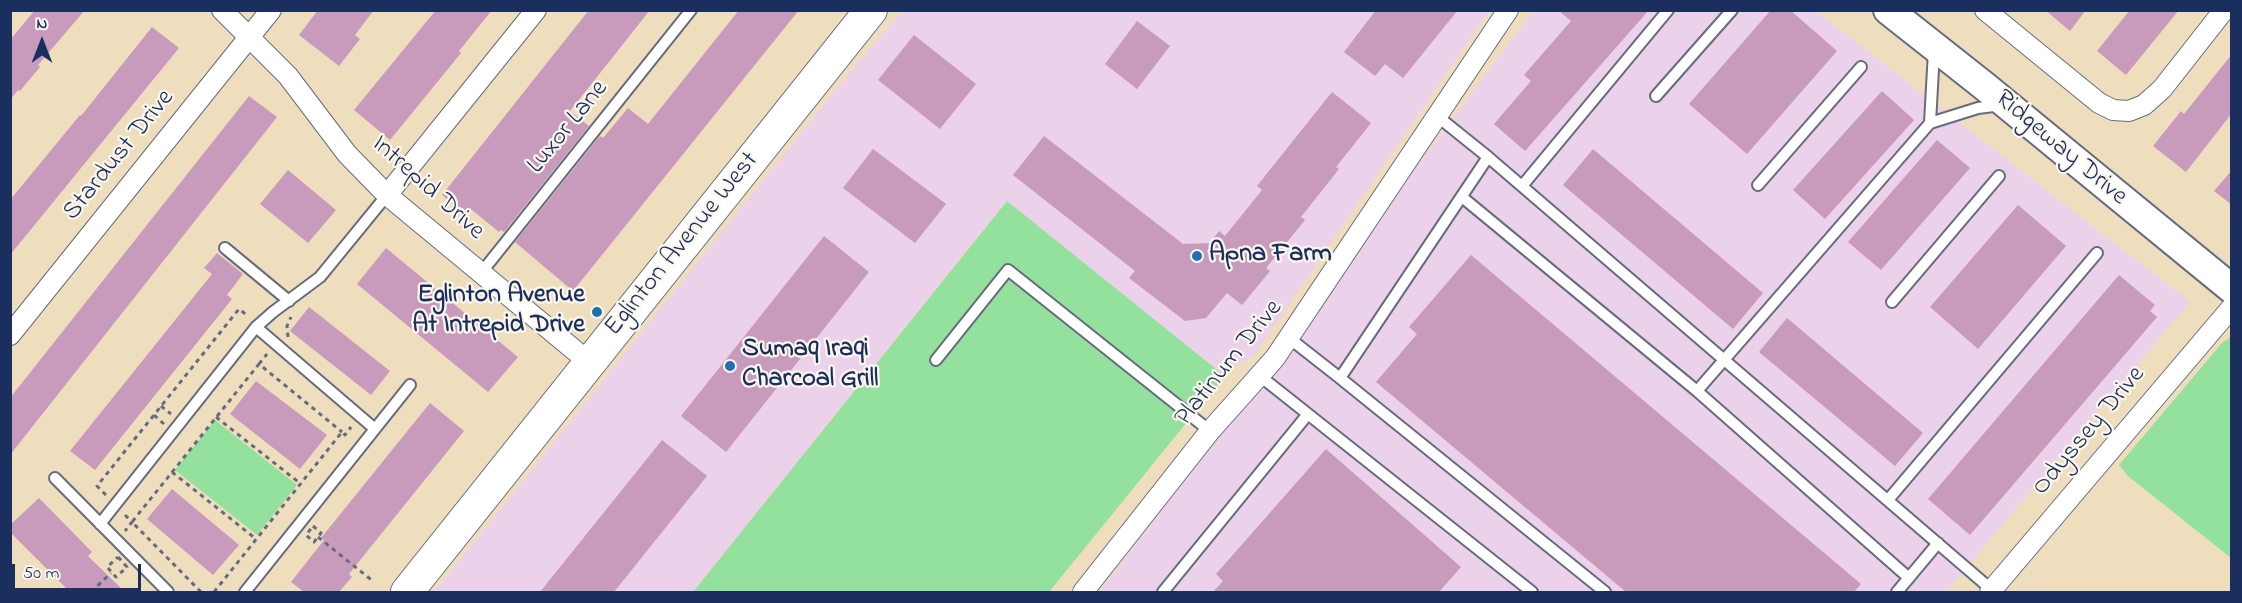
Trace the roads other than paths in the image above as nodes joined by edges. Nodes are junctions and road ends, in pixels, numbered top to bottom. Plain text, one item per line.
1 (222, 10) edge
2 (272, 10) edge
3 (536, 10) edge
4 (691, 10) edge
5 (870, 10) edge
6 (1508, 10) edge
7 (1668, 10) edge
8 (1732, 10) edge
9 (1888, 10) edge
10 (2224, 10) edge
11 (1990, 12) edge
12 (250, 37) junction
13 (1934, 46) junction
14 (1862, 67) dead end
15 (1656, 96) dead end
16 (2007, 105) junction
17 (1437, 116) junction
18 (1930, 123) junction
19 (1488, 158) junction
20 (1999, 176) dead end
21 (1758, 184) dead end
22 (1522, 186) junction
23 (387, 195) junction
24 (1462, 197) junction
25 (225, 249) dead end
26 (2097, 252) dead end
27 (481, 273) junction
28 (2232, 289) edge
29 (289, 301) junction
30 (1892, 302) dead end
31 (2232, 307) edge
32 (256, 327) junction
33 (10, 334) edge
34 (1289, 338) junction
35 (1724, 359) junction
36 (936, 360) dead end
37 (590, 363) junction
38 (1260, 376) junction
39 (1340, 378) junction
40 (410, 385) dead end
41 (1697, 390) junction
42 (1308, 414) junction
43 (375, 429) junction
44 (1210, 430) junction
45 (55, 478) dead end
46 (1888, 500) junction
47 (100, 524) junction
48 (1938, 543) junction
49 (1909, 578) junction
50 (1991, 591) edge
51 (168, 592) edge
52 (245, 592) edge
53 (407, 592) edge
54 (1083, 592) edge
55 (1163, 592) edge
56 (1531, 592) edge
57 (1605, 592) edge
58 (1897, 592) edge

1 - 12 street, Intrepid Drive
2 - 12 street, Stardust Drive
3 - 23 street
4 - 27 lane, Luxor Lane
5 - 37 main road, Eglinton Avenue West
6 - 17 street, Platinum Drive
7 - 22 lane
8 - 15 lane
9 - 13 street, Ridgeway Drive
10 - 11 street
12 - 23 street, Intrepid Drive
12 - 33 street, Stardust Drive
13 - 16 street, Ridgeway Drive
13 - 18 lane
14 - 21 lane
16 - 18 lane
16 - 28 street, Ridgeway Drive
17 - 19 lane
17 - 34 street, Platinum Drive
18 - 35 lane
19 - 22 lane
19 - 24 lane
20 - 30 lane
22 - 35 lane
23 - 27 street, Intrepid Drive
23 - 29 lane
24 - 39 lane
24 - 41 lane
25 - 29 lane
26 - 46 lane
27 - 37 street, Intrepid Drive
29 - 32 lane
31 - 50 street, Odyssey Drive
32 - 43 lane
32 - 47 lane
34 - 38 street, Platinum Drive
34 - 39 lane
35 - 41 lane
35 - 46 lane
36 - 44 lane
37 - 53 main road, Eglinton Avenue West
38 - 42 lane
38 - 44 street, Platinum Drive
39 - 57 lane
40 - 43 lane
41 - 49 lane
42 - 55 lane
42 - 56 lane
43 - 52 lane
44 - 54 street, Platinum Drive
45 - 47 lane
46 - 48 lane
47 - 51 lane
48 - 49 lane
48 - 50 lane
49 - 58 lane

